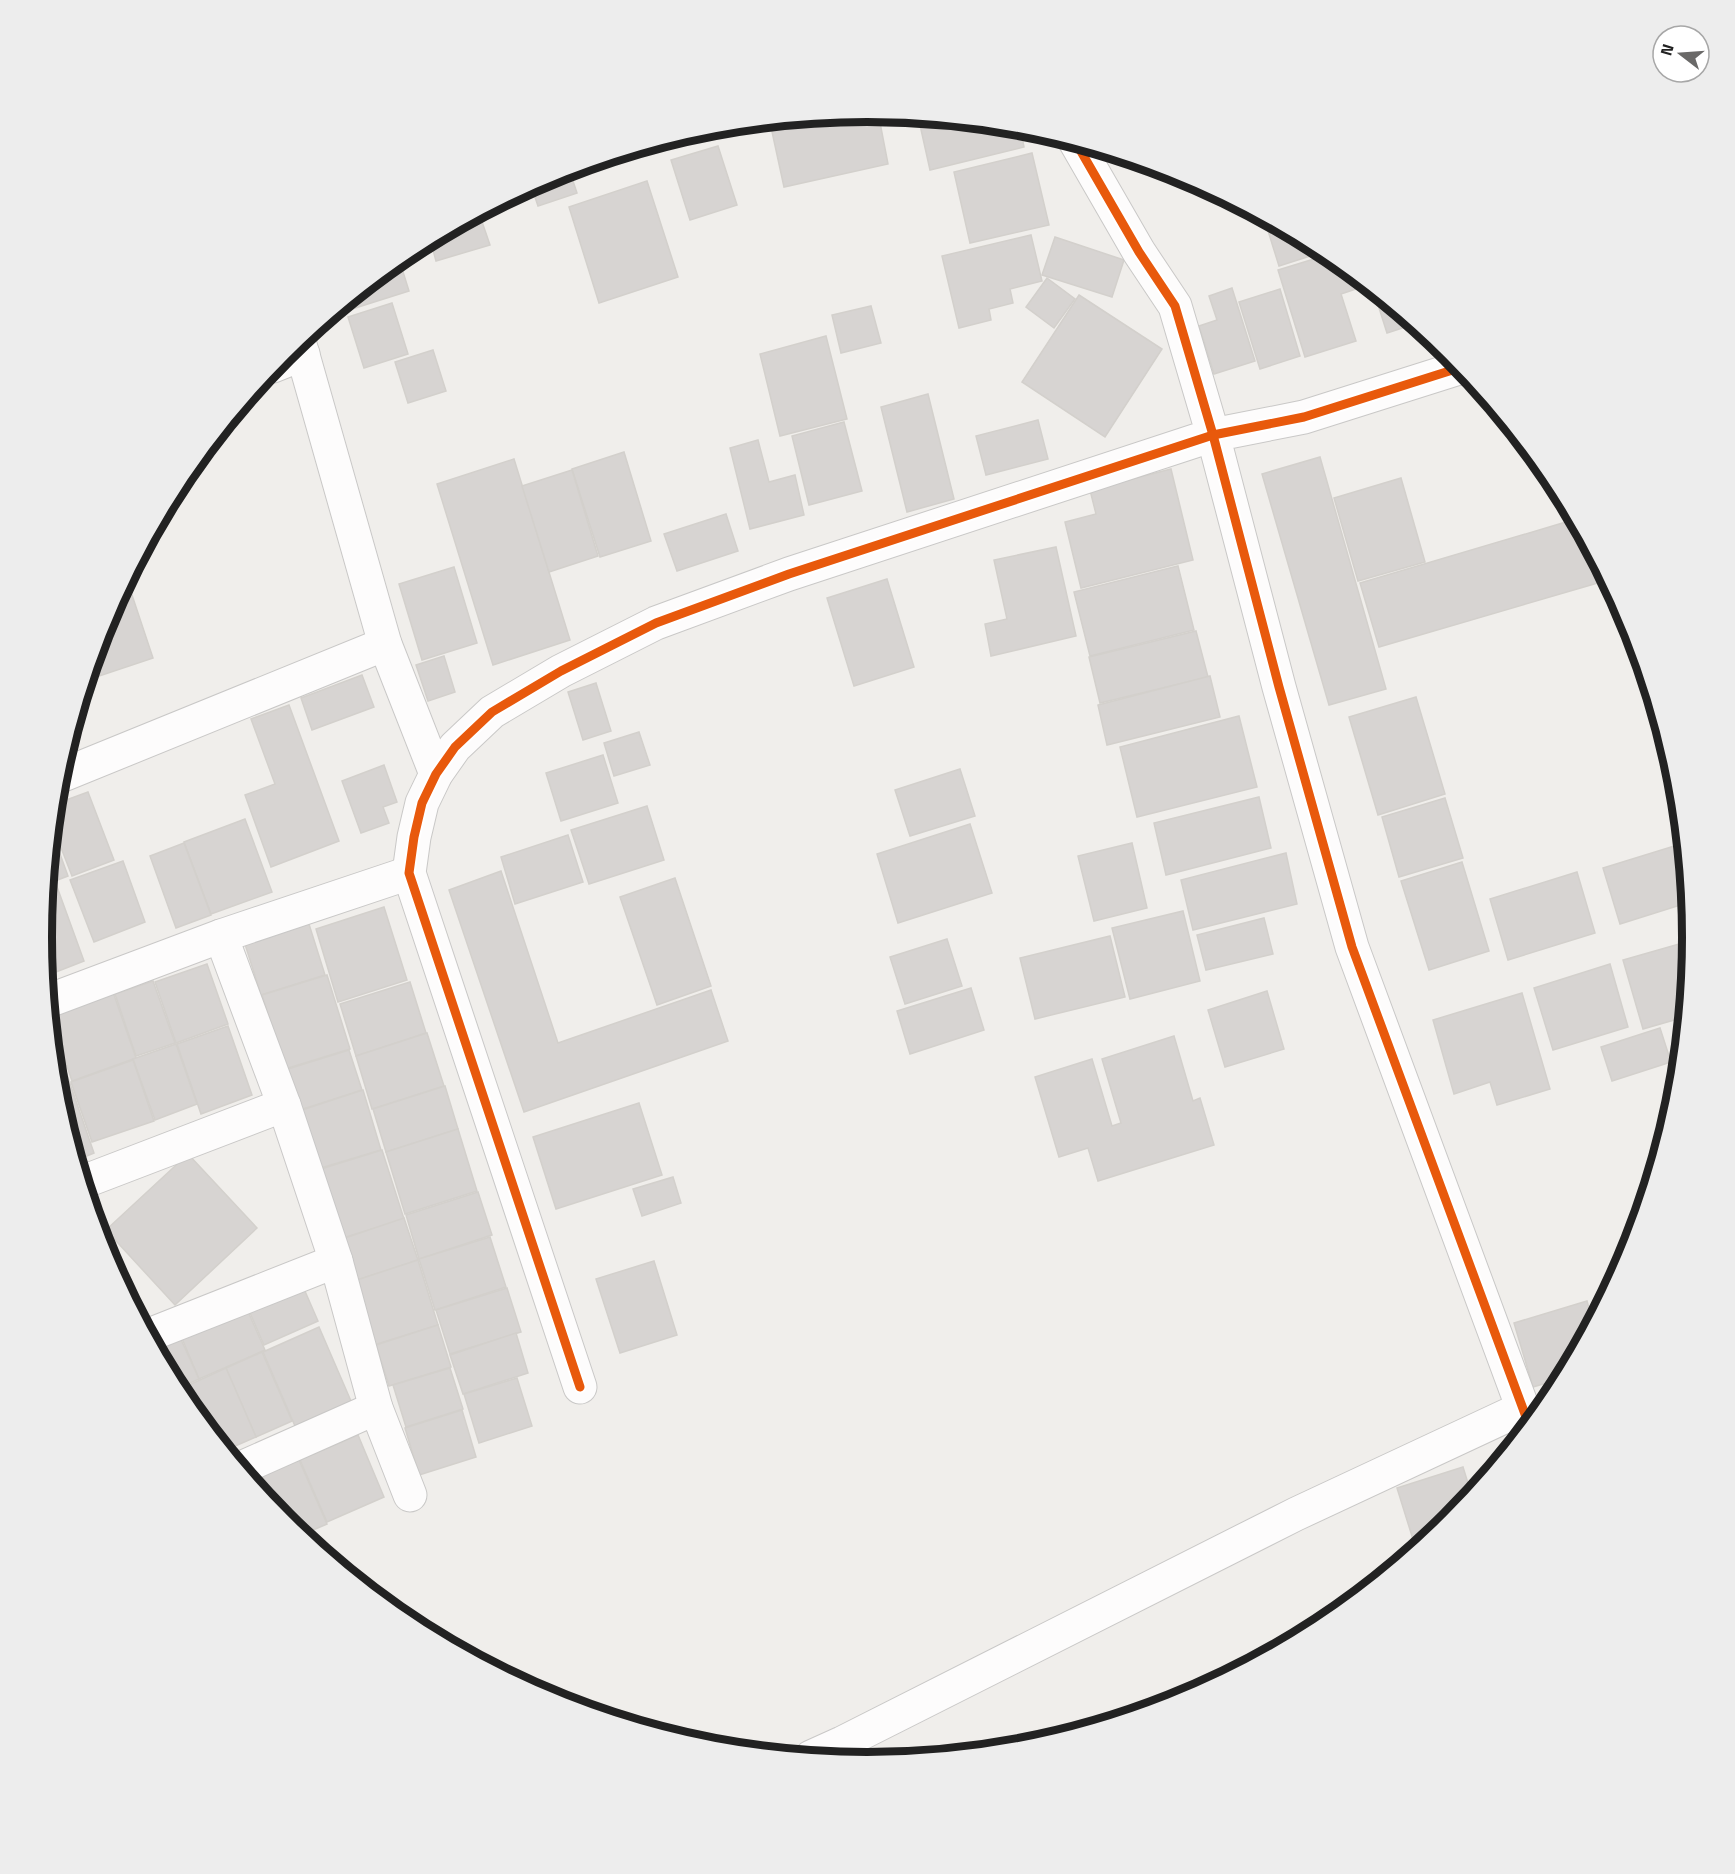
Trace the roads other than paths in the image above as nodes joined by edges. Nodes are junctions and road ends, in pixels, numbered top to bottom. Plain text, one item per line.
1 (1081, 151) edge
2 (293, 359) edge
3 (1452, 370) edge
4 (1213, 435) junction
5 (385, 644) junction
6 (69, 772) edge
7 (435, 774) junction
8 (409, 873) junction
9 (221, 936) junction
10 (55, 998) edge
11 (284, 1105) junction
12 (90, 1179) edge
13 (336, 1261) junction
14 (156, 1332) edge
15 (580, 1387) dead end
16 (376, 1408) junction
17 (1526, 1417) edge
18 (248, 1465) edge
19 (410, 1495) dead end
20 (824, 1750) edge

1 - 4 street
2 - 5 street
3 - 4 street
4 - 7 street
4 - 17 street
5 - 6 street
5 - 7 street
7 - 8 street
8 - 9 street
8 - 15 street
9 - 10 street
9 - 11 street
11 - 12 street
11 - 13 street
13 - 14 street
13 - 16 street
16 - 18 street
16 - 19 street
17 - 20 street

